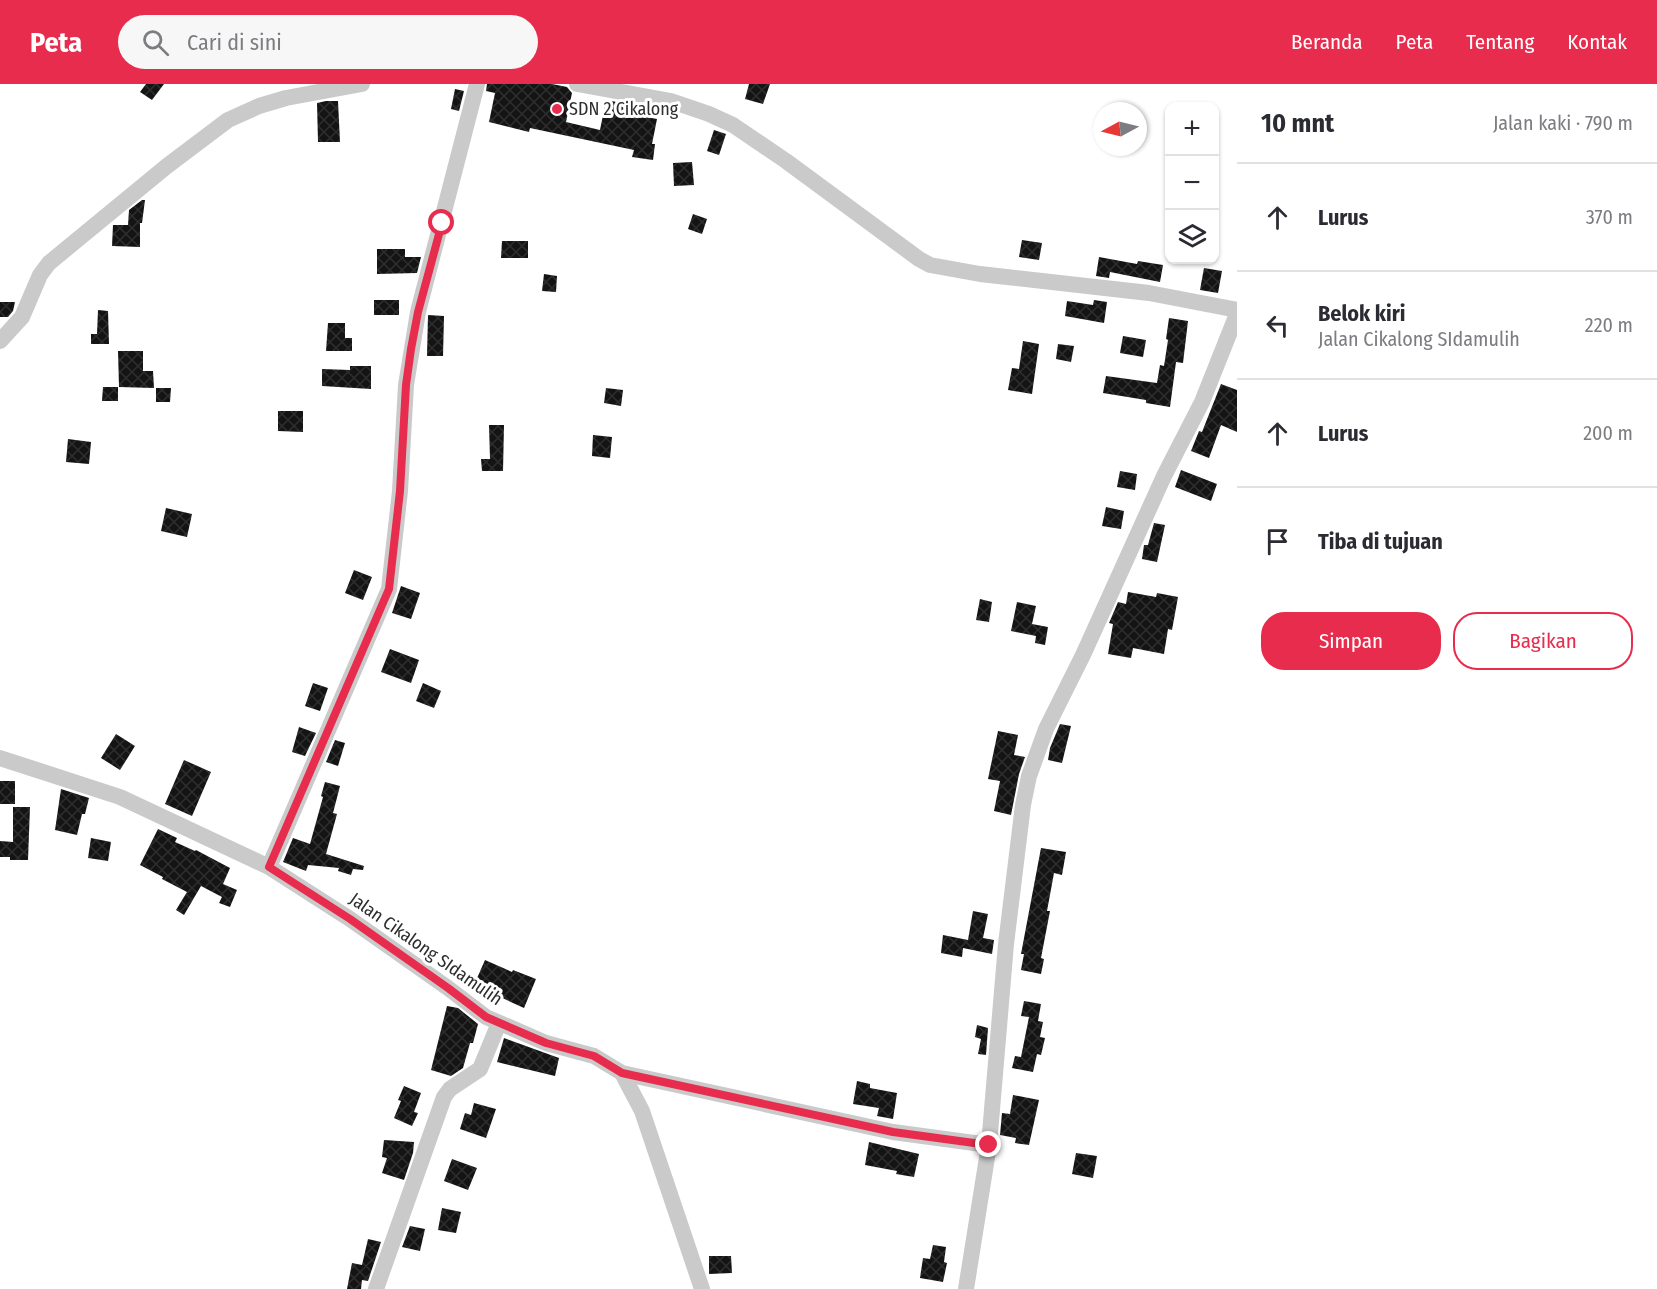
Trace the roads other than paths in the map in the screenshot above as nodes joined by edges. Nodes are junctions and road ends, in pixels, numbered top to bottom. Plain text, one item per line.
1 (362, 84) edge
2 (477, 84) edge
3 (577, 84) edge
4 (1237, 312) edge
5 (0, 341) edge
6 (0, 758) edge
7 (269, 867) junction
8 (499, 1023) junction
9 (622, 1073) junction
10 (989, 1145) junction
11 (376, 1289) edge
12 (702, 1289) edge
13 (966, 1289) edge

1 - 5 street
2 - 7 street
3 - 4 street
4 - 10 street
6 - 7 street, Jalan Cikalong SIdamulih
7 - 8 street, Jalan Cikalong SIdamulih
8 - 9 street, Jalan Cikalong SIdamulih
8 - 11 street
9 - 10 street
9 - 12 street
10 - 13 street

